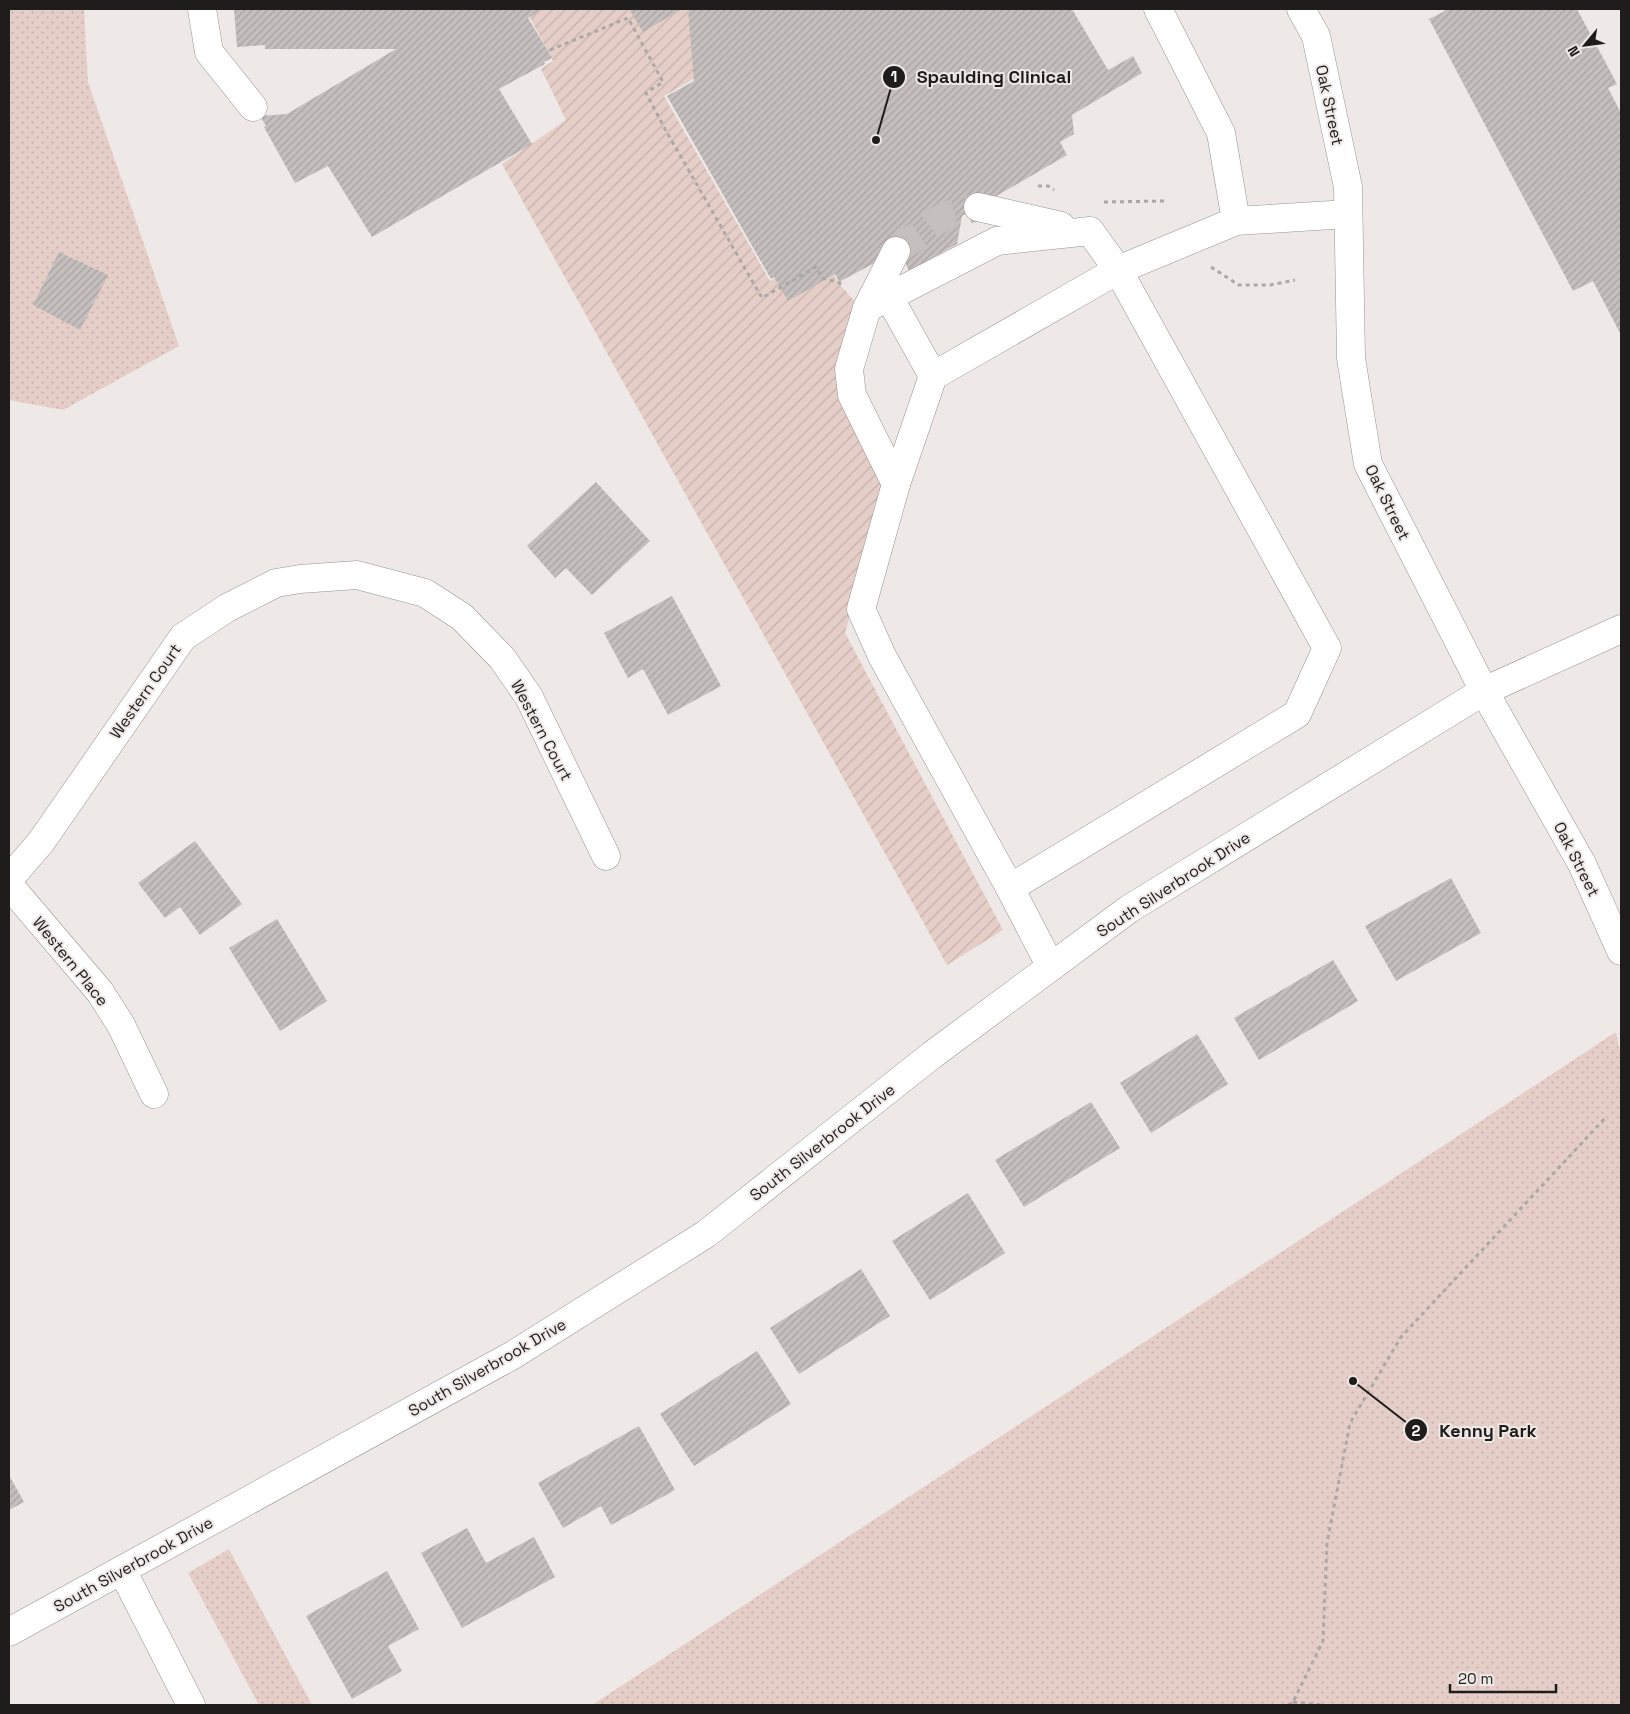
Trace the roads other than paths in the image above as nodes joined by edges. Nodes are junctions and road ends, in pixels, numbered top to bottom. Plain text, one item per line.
1 (202, 9) edge
2 (1158, 9) edge
3 (1301, 9) edge
4 (253, 107) dead end
5 (978, 207) tunnel mouth
6 (1348, 214) junction
7 (1236, 221) junction
8 (1090, 231) junction
9 (896, 251) tunnel mouth
10 (1118, 270) junction
11 (877, 299) junction
12 (933, 376) junction
13 (896, 484) junction
14 (1621, 629) edge
15 (1484, 691) junction
16 (606, 856) dead end
17 (9, 879) edge
18 (9, 885) edge
19 (1010, 888) junction
20 (1621, 950) edge
21 (1050, 967) junction
22 (154, 1094) dead end
23 (122, 1570) junction
24 (9, 1632) edge
25 (191, 1705) edge

1 - 4 street
2 - 7 street
3 - 6 street, Oak Street
5 - 8 street
6 - 7 street
6 - 15 street, Oak Street
7 - 10 street
8 - 10 street
8 - 11 street
9 - 11 street
10 - 12 street
10 - 19 street
11 - 12 street
11 - 13 street
12 - 13 street
13 - 19 street
14 - 15 street, South Silverbrook Drive
15 - 20 street, Oak Street
15 - 21 street, South Silverbrook Drive
16 - 17 street, Western Court
18 - 22 street, Western Place
19 - 21 street
21 - 23 street, South Silverbrook Drive
23 - 24 street, South Silverbrook Drive
23 - 25 street

